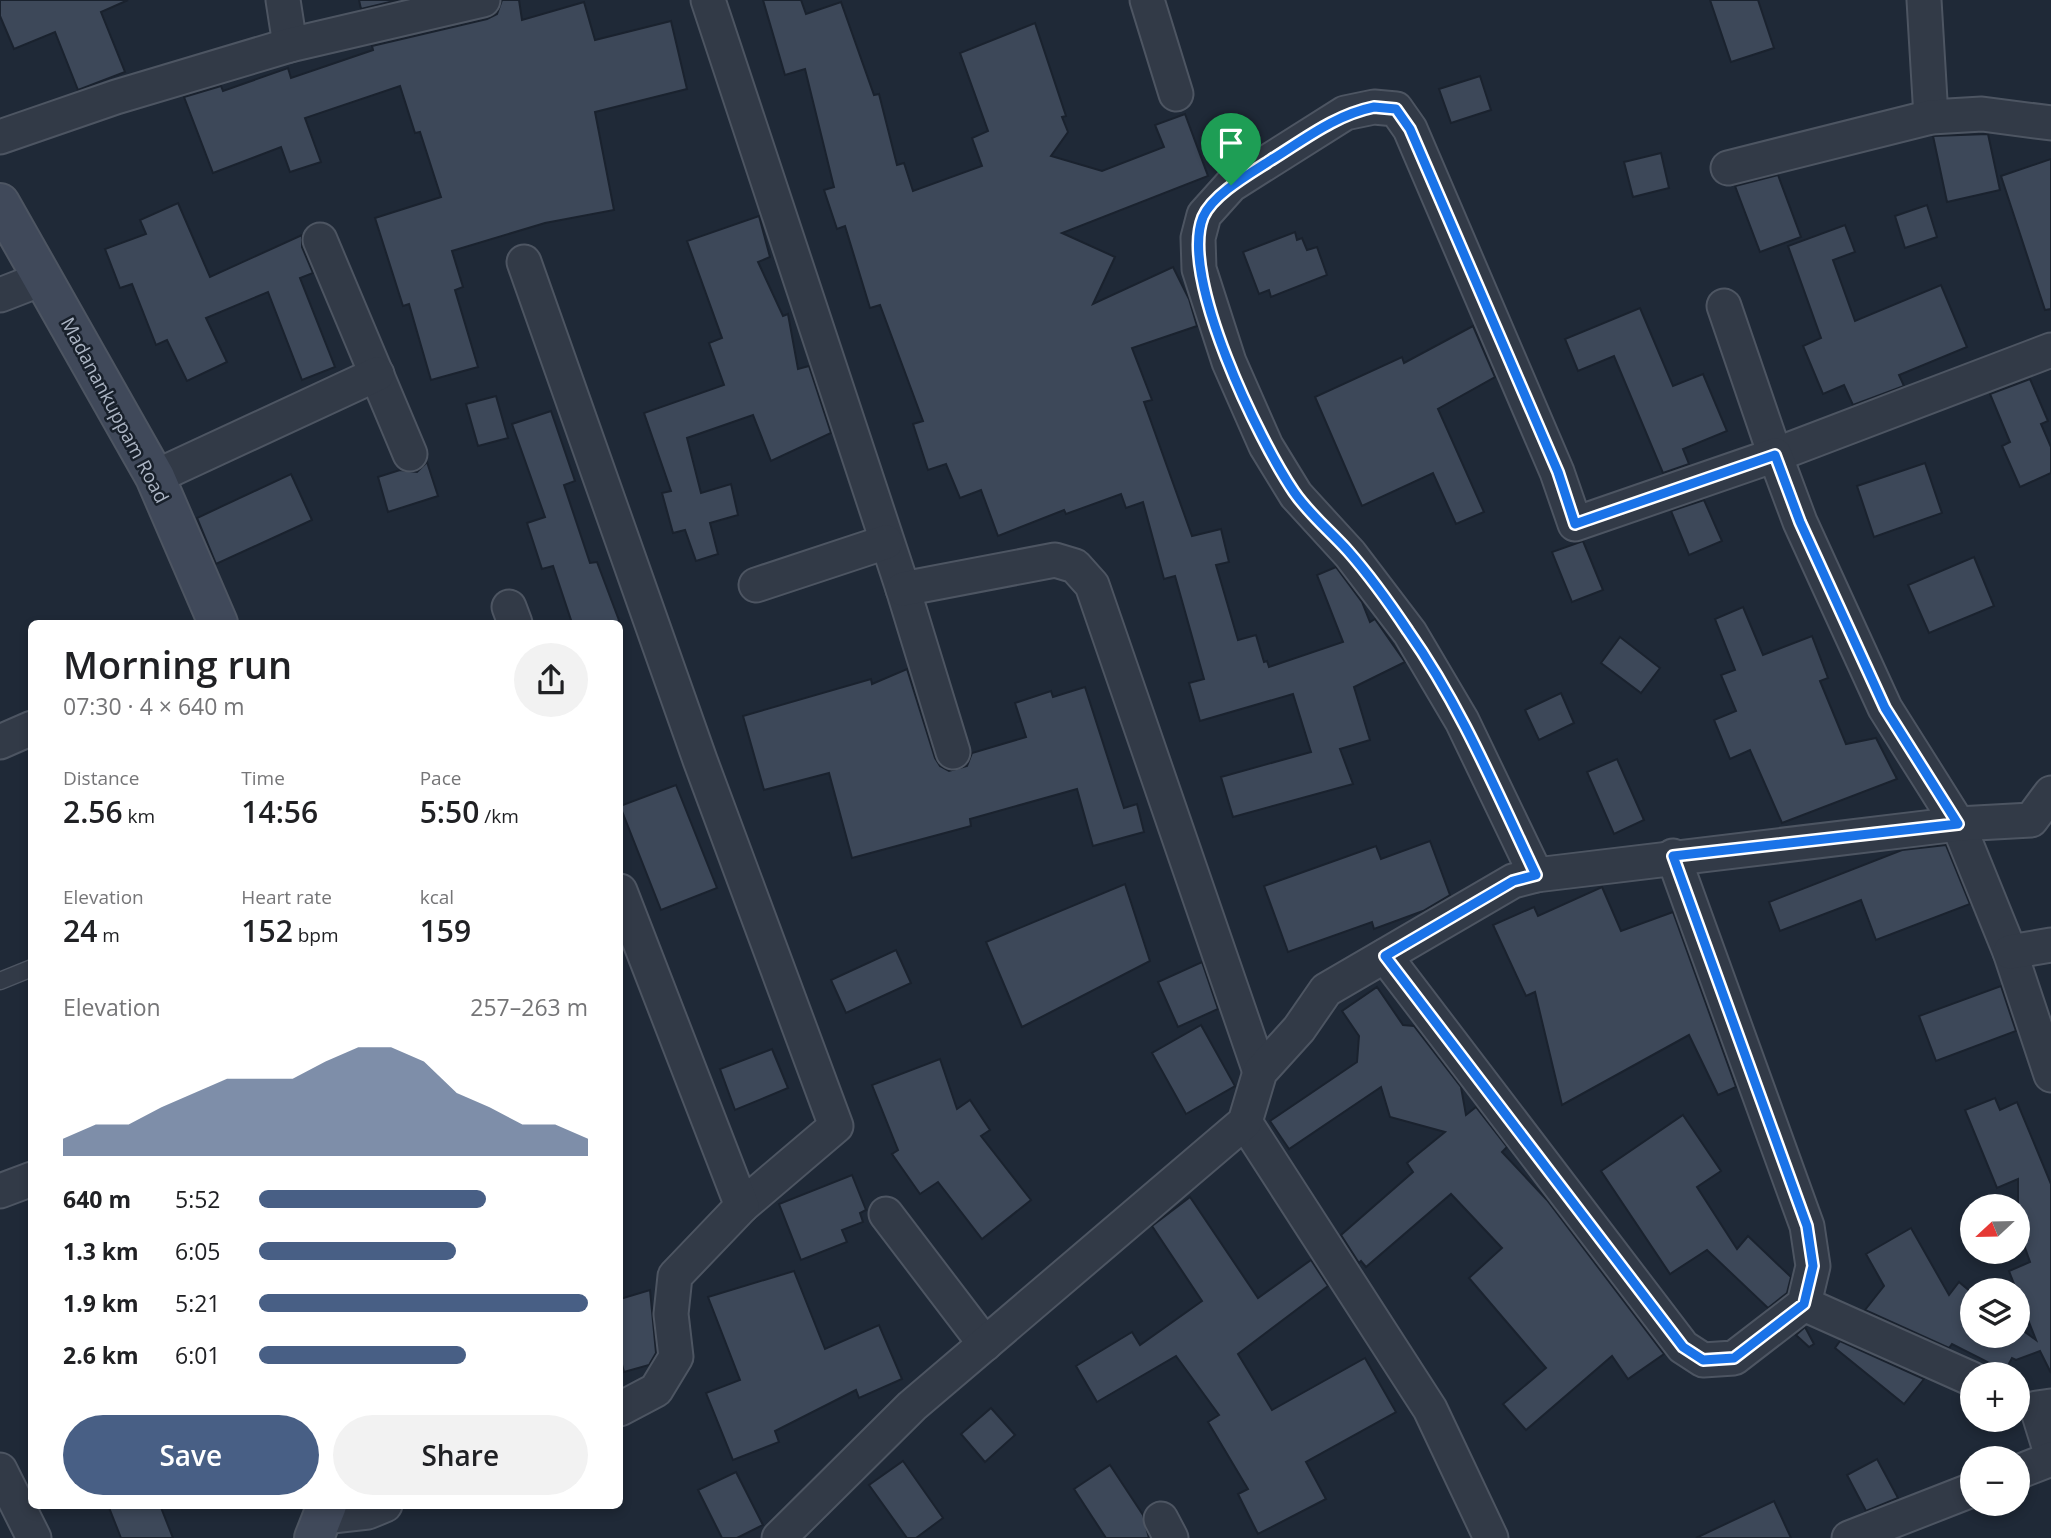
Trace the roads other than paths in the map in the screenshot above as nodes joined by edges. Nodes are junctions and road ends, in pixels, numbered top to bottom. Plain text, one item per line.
1 (284, 0) edge
2 (483, 0) edge
3 (708, 0) edge
4 (1147, 0) edge
5 (1924, 0) edge
6 (290, 45) junction
7 (1176, 94) dead end
8 (1931, 117) junction
9 (2051, 124) edge
10 (0, 137) edge
11 (1728, 167) dead end
12 (0, 203) edge
13 (320, 240) dead end
14 (524, 262) dead end
15 (44, 278) junction
16 (0, 295) edge
17 (1724, 306) dead end
18 (2051, 350) edge
19 (377, 374) junction
20 (410, 454) dead end
21 (1775, 455) junction
22 (155, 477) junction
23 (887, 542) junction
24 (756, 585) dead end
25 (904, 589) junction
26 (217, 620) edge
27 (28, 730) edge
28 (0, 741) edge
29 (953, 752) dead end
30 (2051, 793) edge
31 (1958, 824) junction
32 (1673, 856) junction
33 (1536, 875) junction
34 (623, 899) edge
35 (2051, 945) edge
36 (2010, 952) junction
37 (1385, 956) junction
38 (28, 970) edge
39 (0, 981) edge
40 (1261, 1072) junction
41 (2051, 1075) edge
42 (1245, 1122) junction
43 (28, 1180) edge
44 (0, 1191) edge
45 (742, 1206) junction
46 (886, 1214) dead end
47 (1804, 1304) junction
48 (985, 1344) junction
49 (1960, 1374) edge
50 (2035, 1404) edge
51 (623, 1407) edge
52 (2051, 1453) edge
53 (2051, 1459) edge
54 (2030, 1467) edge
55 (0, 1470) edge
56 (1960, 1495) edge
57 (375, 1509) edge
58 (322, 1520) edge
59 (34, 1538) edge
60 (779, 1538) edge
61 (1491, 1538) edge
62 (1849, 1538) edge

1 - 6 street
2 - 6 street
3 - 23 street
4 - 7 street
5 - 8 street
6 - 10 street
8 - 9 street
8 - 11 street
12 - 15 main road, Madanankuppam Road
13 - 19 street
14 - 45 street
15 - 16 street
15 - 22 main road, Madanankuppam Road
17 - 21 street
18 - 21 street
19 - 20 street
19 - 22 street
21 - 31 street
21 - 33 street
22 - 26 main road, Madanankuppam Road
23 - 24 street
23 - 25 street
25 - 29 street
25 - 40 street
27 - 28 street
30 - 31 street
31 - 32 street
31 - 36 street
32 - 33 street
32 - 47 street
33 - 37 street
34 - 45 street
35 - 36 street
36 - 41 street
37 - 40 street
37 - 47 street
38 - 39 lane
40 - 42 street
42 - 48 street
42 - 61 street
43 - 44 street
45 - 51 street
46 - 48 street
47 - 49 street
48 - 60 street
50 - 52 street
53 - 54 street
55 - 59 street
56 - 62 street
57 - 58 street

